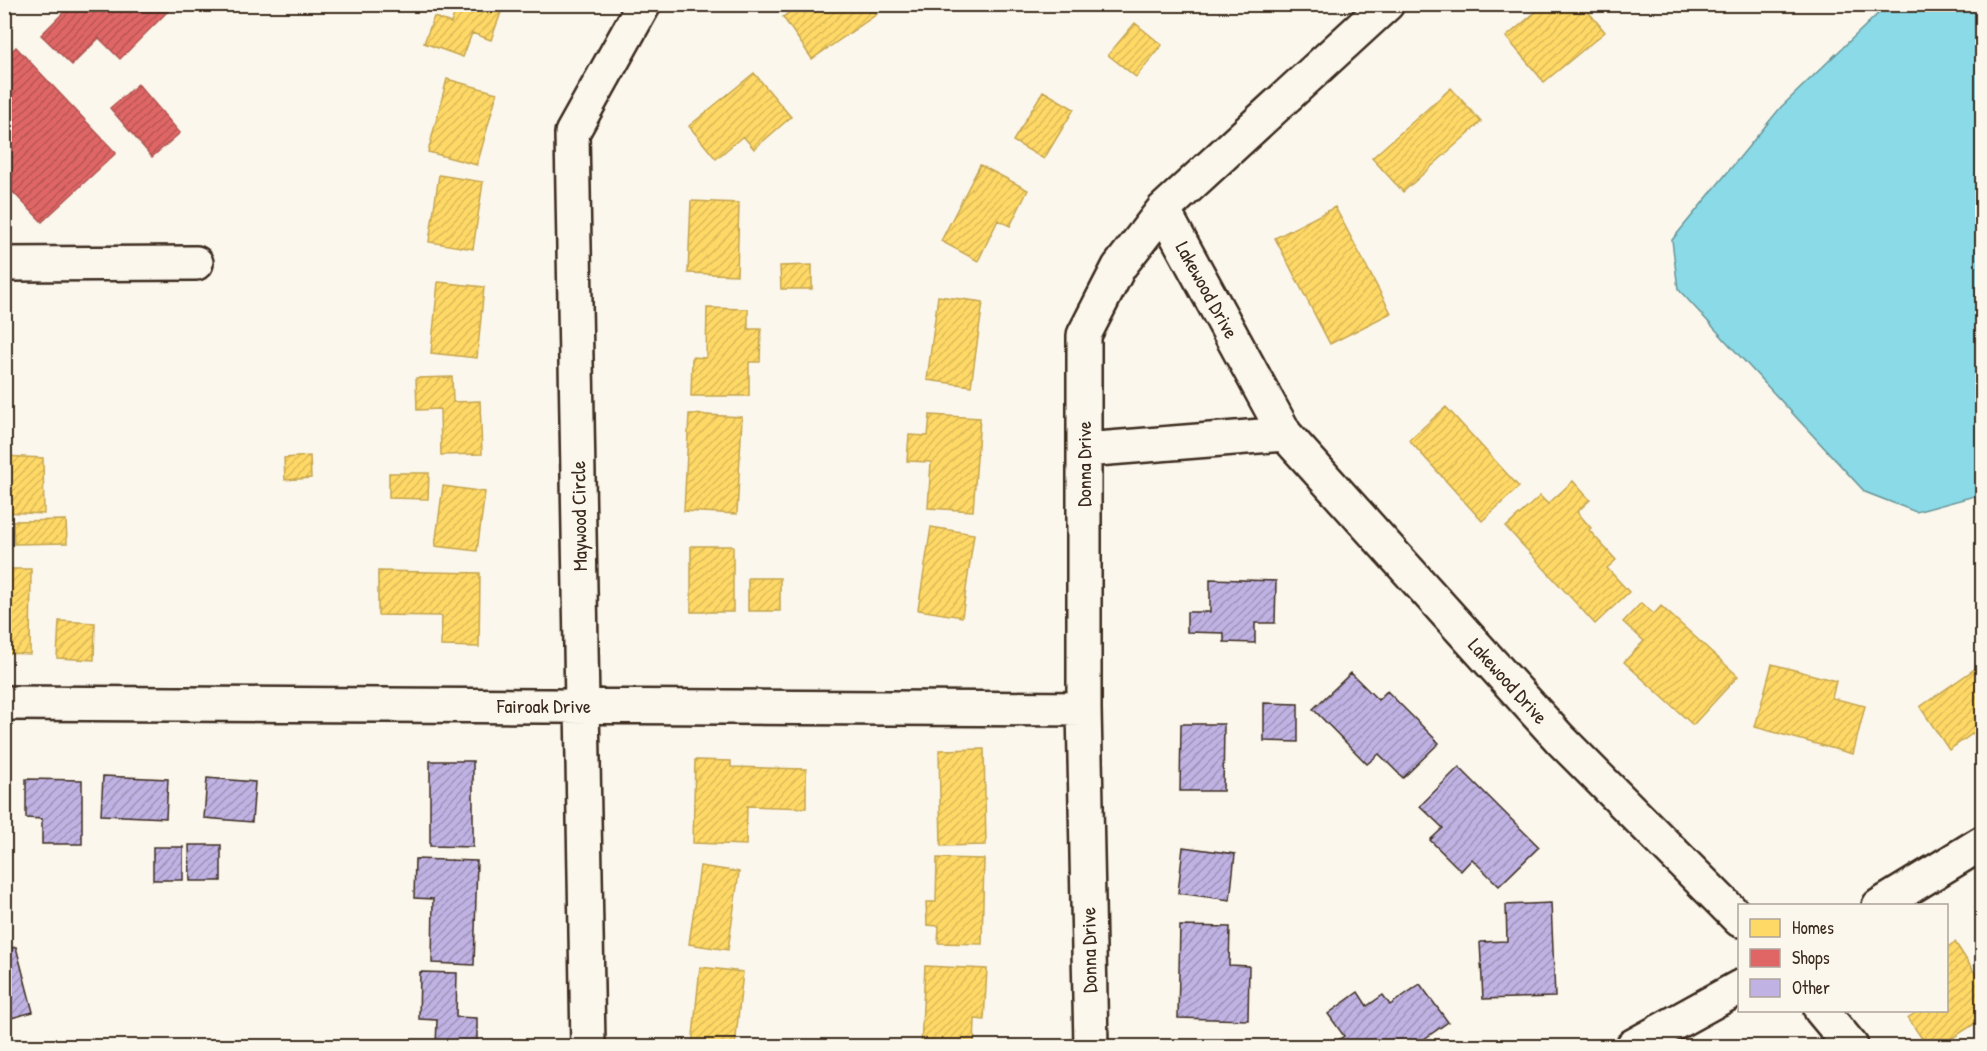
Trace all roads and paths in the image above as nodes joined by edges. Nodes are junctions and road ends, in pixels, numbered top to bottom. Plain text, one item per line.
1 (644, 4) edge
2 (1387, 4) edge
3 (1163, 210) junction
4 (196, 263) dead end
5 (4, 264) edge
6 (1285, 434) junction
7 (1084, 450) junction
8 (4, 703) edge
9 (582, 706) junction
10 (1084, 709) junction
11 (1983, 843) edge
12 (1882, 904) edge
13 (1738, 918) edge
14 (1738, 988) edge
15 (1822, 1012) edge
16 (588, 1047) edge
17 (1090, 1047) edge
18 (1633, 1047) edge
19 (1851, 1047) edge

1 - 9 street, Maywood Circle
2 - 3 street, Donna Drive
3 - 6 street, Lakewood Drive
3 - 7 street, Donna Drive
4 - 5 street
6 - 7 street
6 - 13 street, Lakewood Drive
7 - 10 street, Donna Drive
8 - 9 street, Fairoak Drive
9 - 10 street, Fairoak Drive
9 - 16 street, Maywood Circle
10 - 17 street, Donna Drive
11 - 12 street
14 - 18 street
15 - 19 street

